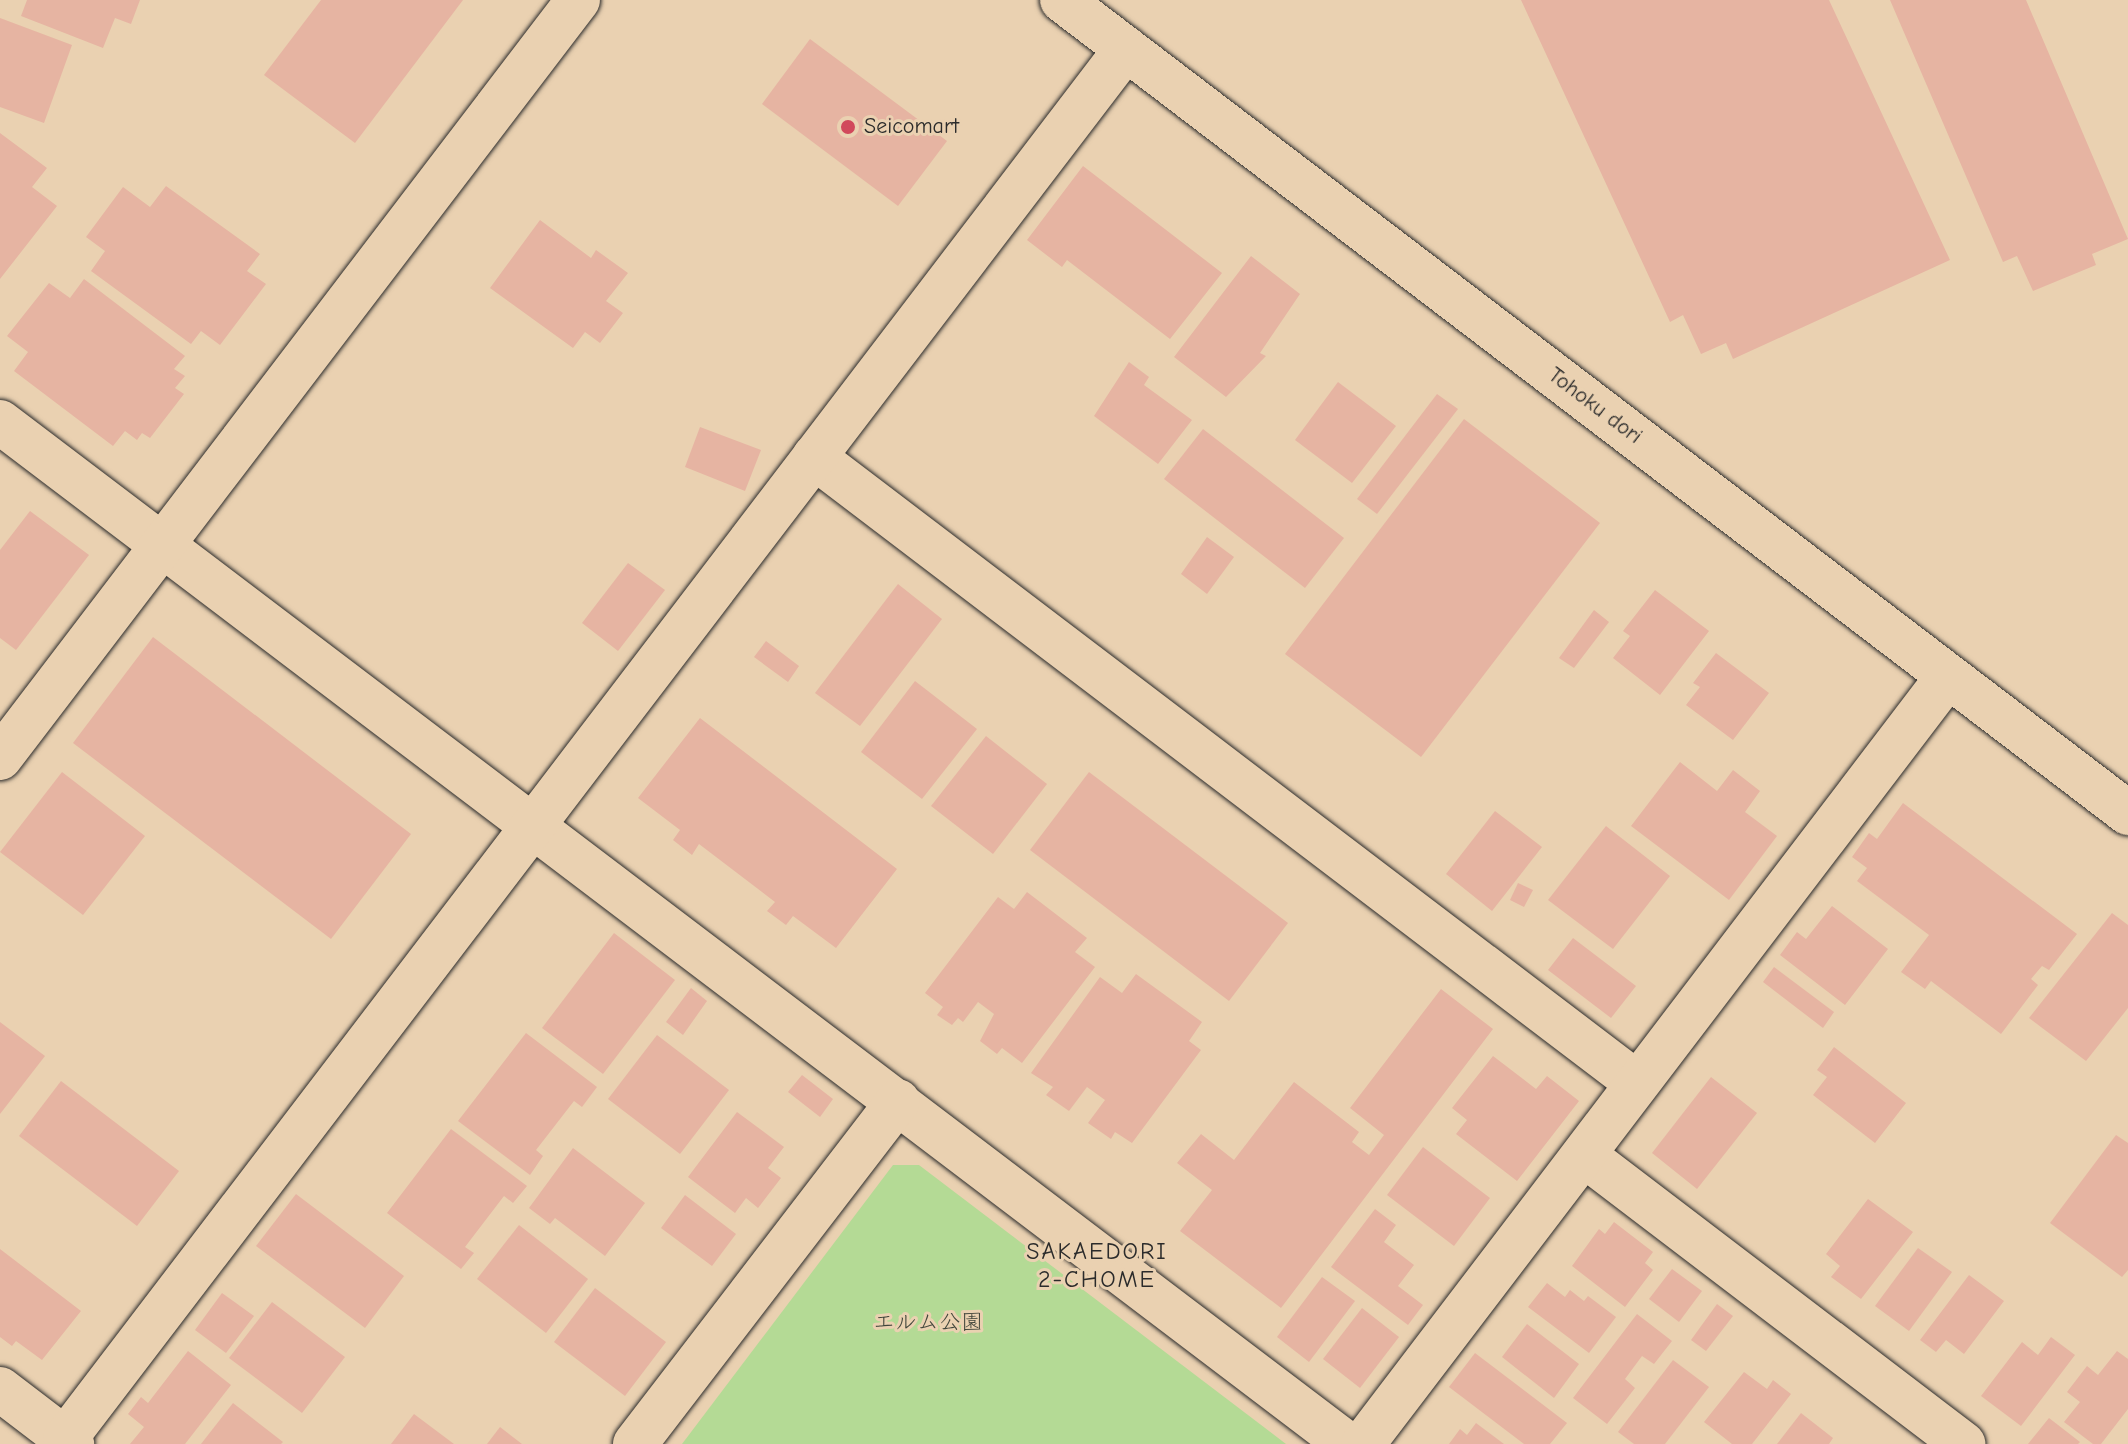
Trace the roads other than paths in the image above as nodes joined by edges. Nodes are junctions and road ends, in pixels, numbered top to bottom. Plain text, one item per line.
1 (578, 0) edge
2 (1062, 0) edge
3 (1126, 49) junction
4 (0, 422) edge
5 (814, 457) junction
6 (163, 544) junction
7 (1948, 676) junction
8 (0, 758) edge
9 (2128, 813) edge
10 (533, 825) junction
11 (1637, 1083) junction
12 (898, 1101) junction
13 (1584, 1155) junction
14 (0, 1389) edge
15 (69, 1442) edge
16 (635, 1444) edge
17 (1347, 1444) edge
18 (1363, 1444) edge
19 (1963, 1444) edge

1 - 6 street
2 - 3 street, Tohoku dori
3 - 5 street
3 - 7 street, Tohoku dori
4 - 6 street
5 - 10 street
5 - 11 street
6 - 8 street
6 - 10 street
7 - 9 street, Tohoku dori
7 - 11 street
10 - 12 street
10 - 15 street
11 - 13 street
12 - 16 street
12 - 17 street
13 - 18 street
13 - 19 street
14 - 15 street

